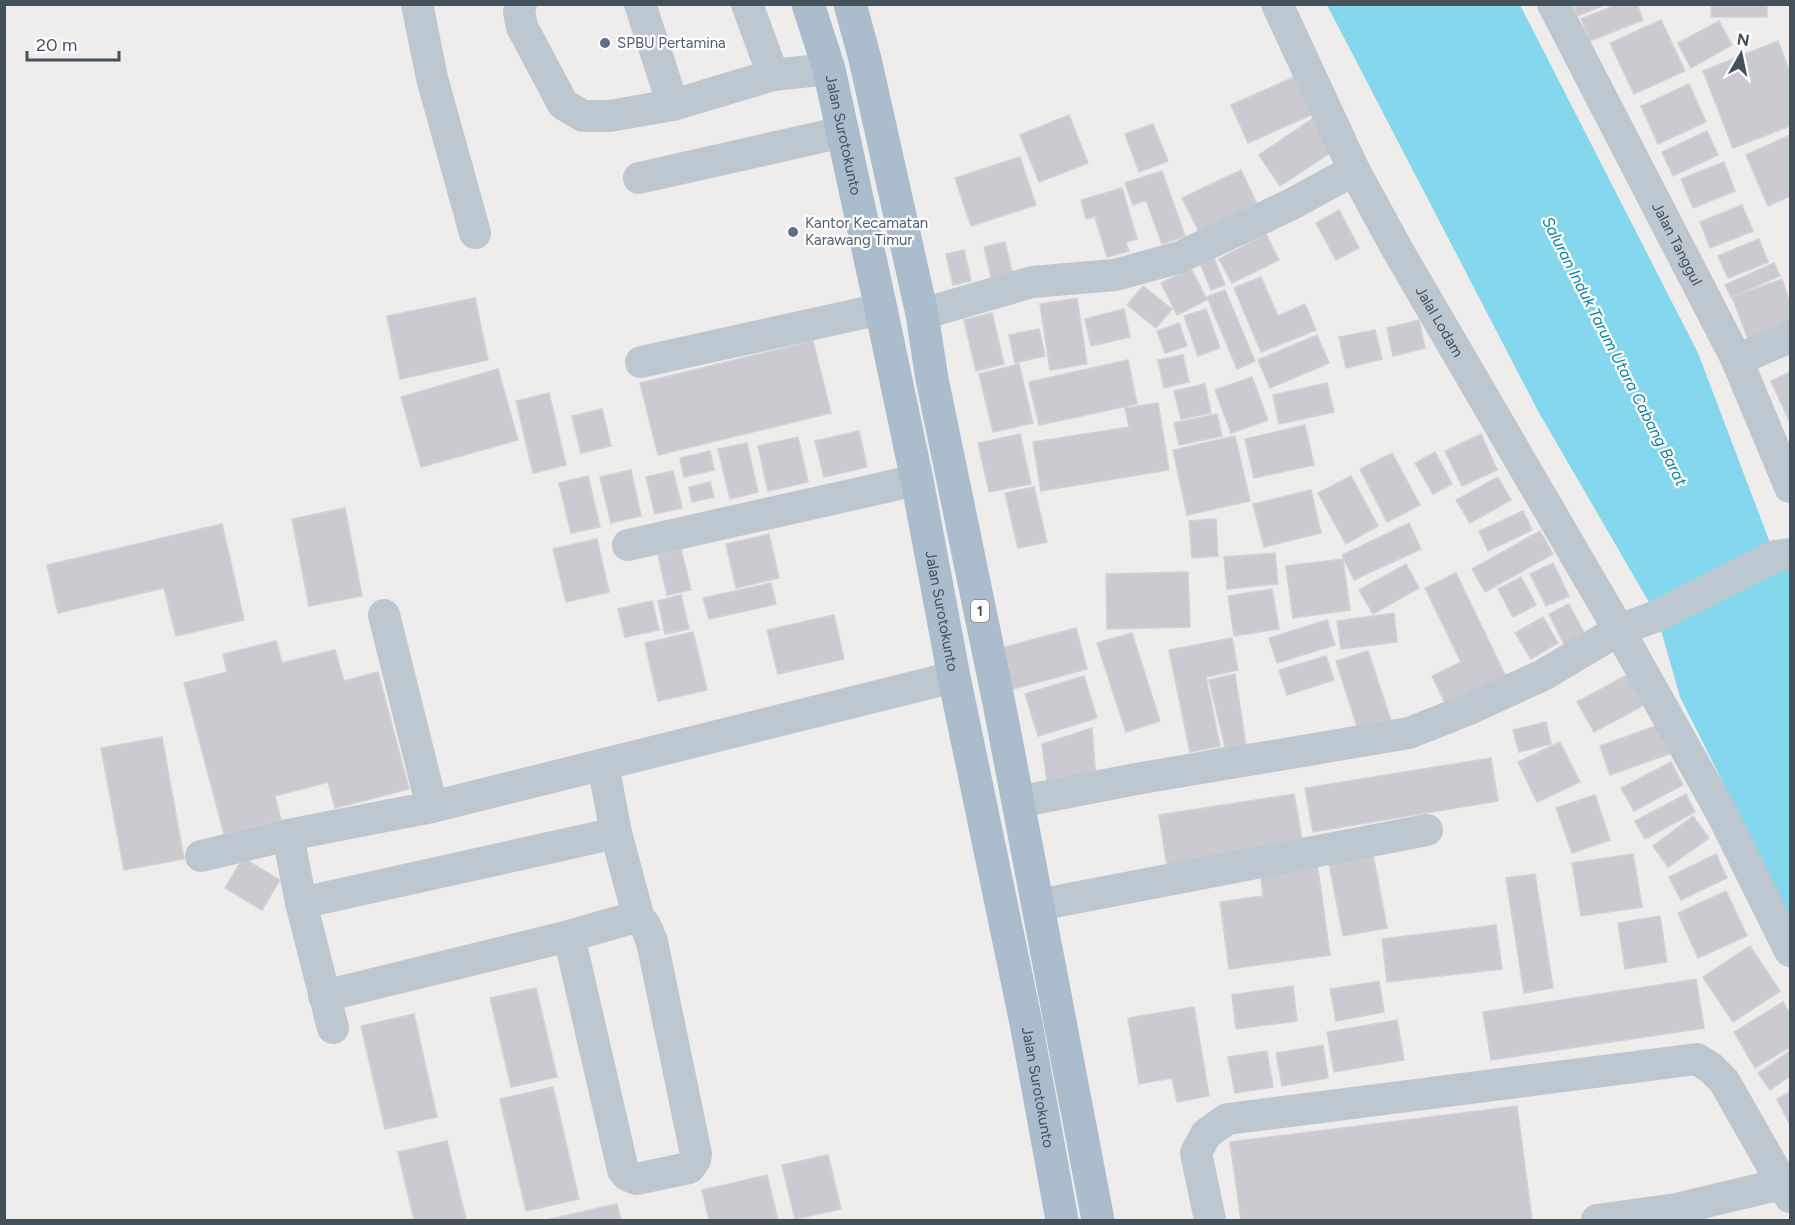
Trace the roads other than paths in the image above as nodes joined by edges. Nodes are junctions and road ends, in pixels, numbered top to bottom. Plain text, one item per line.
1 (417, 4) edge
2 (520, 4) edge
3 (640, 4) edge
4 (747, 4) edge
5 (808, 4) edge
6 (850, 4) edge
7 (1276, 4) edge
8 (1553, 4) edge
9 (829, 69) junction
10 (773, 75) junction
11 (673, 105) junction
12 (843, 132) junction
13 (1354, 170) junction
14 (639, 178) dead end
15 (475, 233) dead end
16 (881, 309) junction
17 (922, 314) junction
18 (1791, 337) edge
19 (1737, 360) junction
20 (640, 362) dead end
21 (932, 379) junction
22 (897, 387) junction
23 (917, 480) junction
24 (1791, 487) edge
25 (628, 544) dead end
26 (1783, 555) edge
27 (384, 615) dead end
28 (1619, 630) junction
29 (954, 677) junction
30 (603, 764) junction
31 (1018, 802) junction
32 (432, 807) junction
33 (1427, 830) dead end
34 (616, 833) junction
35 (288, 835) junction
36 (201, 856) dead end
37 (301, 903) junction
38 (1038, 905) junction
39 (639, 919) junction
40 (569, 936) junction
41 (1791, 951) edge
42 (324, 996) junction
43 (333, 1029) dead end
44 (1786, 1190) edge
45 (1062, 1221) edge
46 (1098, 1221) edge
47 (1210, 1221) edge
48 (1597, 1221) edge

1 - 15 street
2 - 11 street
3 - 11 street
4 - 10 street
5 - 9 main road, Jalan Surotokunto
6 - 17 main road, 1
7 - 13 street, Jalal Lodam
8 - 19 street, Jalan Tanggul
9 - 10 street
9 - 12 main road, Jalan Surotokunto
10 - 11 street
12 - 14 street
12 - 16 main road, Jalan Surotokunto
13 - 17 street
13 - 28 street, Jalal Lodam
16 - 20 street
16 - 22 main road, Jalan Surotokunto
17 - 21 main road, 1
18 - 19 street
19 - 24 street, Jalan Tanggul
21 - 22 main road
21 - 31 main road, 1
22 - 23 main road, Jalan Surotokunto
23 - 25 street
23 - 29 main road, Jalan Surotokunto
26 - 28 street
27 - 32 street
28 - 31 street
28 - 41 street, Jalal Lodam
29 - 30 street
29 - 45 main road, Jalan Surotokunto
30 - 32 street
30 - 34 street
31 - 38 main road, 1
32 - 35 street
33 - 38 street
34 - 37 street
34 - 39 street
35 - 36 street
35 - 37 street
37 - 42 street
38 - 46 main road, 1
39 - 40 street
39 - 40 street
40 - 42 street
42 - 43 street
44 - 47 street
44 - 48 street

